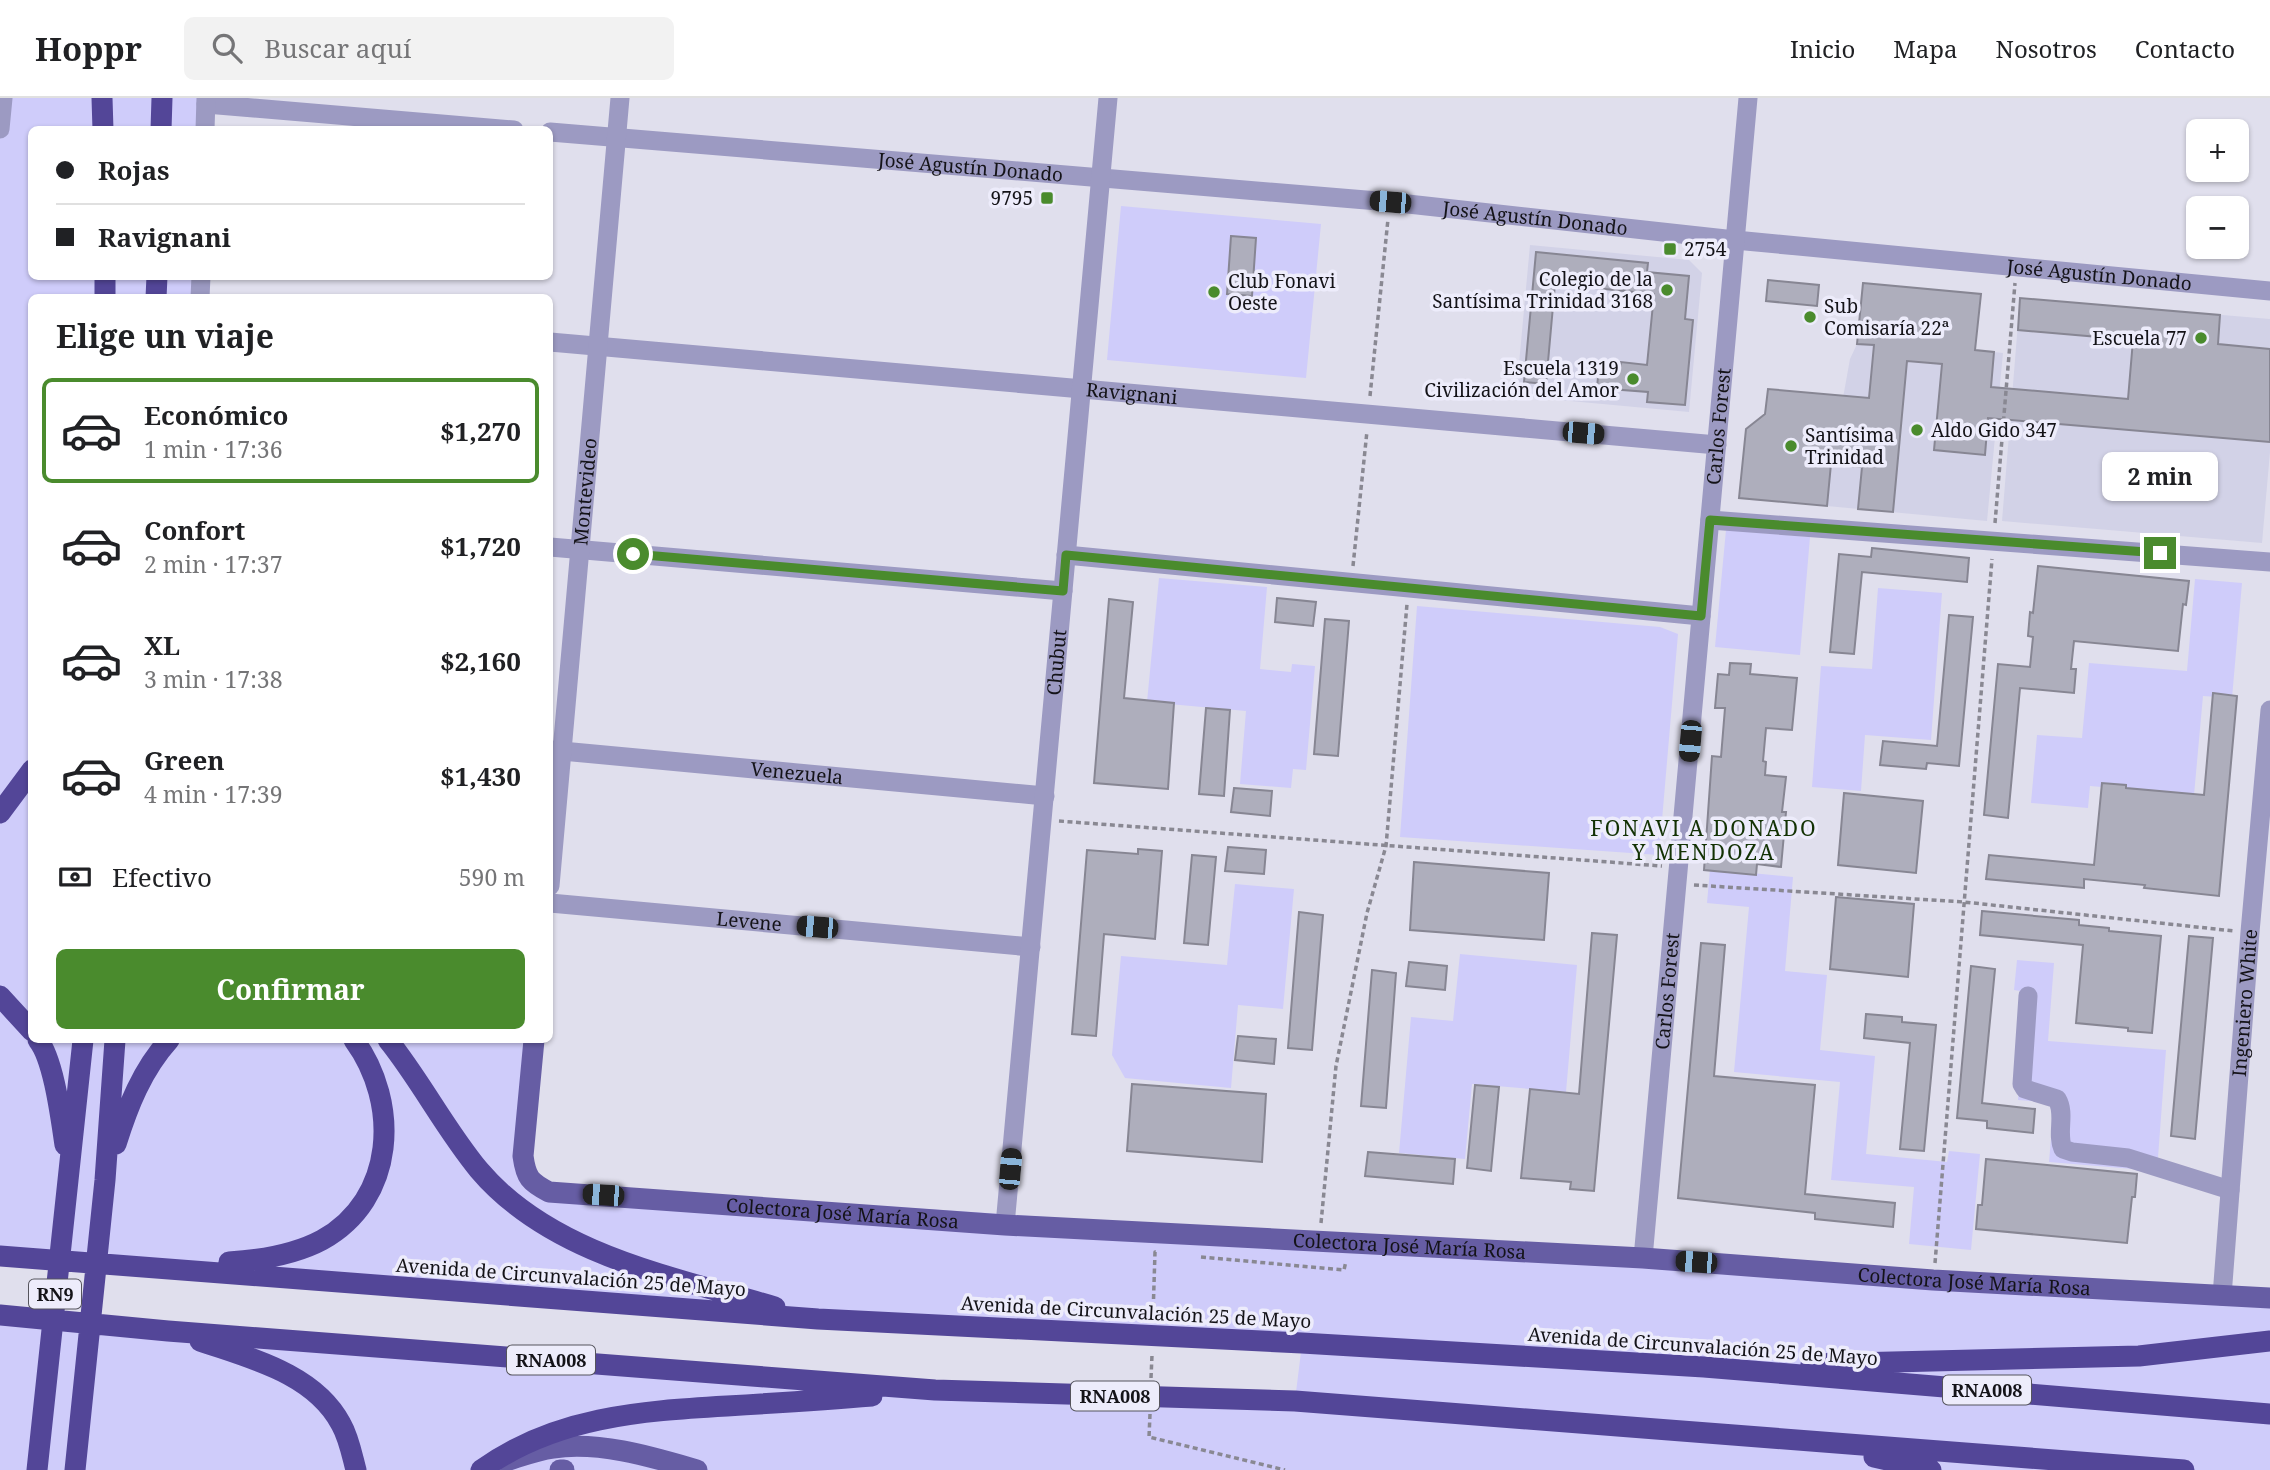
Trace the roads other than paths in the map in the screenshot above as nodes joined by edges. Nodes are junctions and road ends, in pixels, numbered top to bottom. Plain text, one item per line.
1 (4, 98) edge
2 (102, 98) edge
3 (162, 98) edge
4 (620, 98) edge
5 (1108, 98) edge
6 (1748, 98) edge
7 (206, 101) edge
8 (103, 126) edge
9 (161, 126) edge
10 (205, 126) edge
11 (472, 126) edge
12 (0, 129) edge
13 (553, 132) edge
14 (616, 138) junction
15 (1101, 178) junction
16 (1735, 240) junction
17 (2270, 290) edge
18 (553, 342) edge
19 (598, 346) junction
20 (1082, 389) junction
21 (1717, 445) junction
22 (1710, 520) junction
23 (553, 547) edge
24 (580, 550) junction
25 (1066, 555) junction
26 (2270, 562) edge
27 (1063, 591) junction
28 (1701, 616) junction
29 (2270, 710) edge
30 (556, 750) edge
31 (28, 775) edge
32 (1045, 796) junction
33 (0, 813) edge
34 (553, 818) edge
35 (553, 903) edge
36 (1031, 947) junction
37 (0, 996) edge
38 (2028, 996) dead end
39 (28, 1027) edge
40 (40, 1043) edge
41 (83, 1043) edge
42 (115, 1043) edge
43 (166, 1043) edge
44 (356, 1043) edge
45 (389, 1043) edge
46 (534, 1043) edge
47 (69, 1179) junction
48 (105, 1180) junction
49 (2230, 1190) junction
50 (1005, 1224) junction
51 (0, 1256) edge
52 (1643, 1258) junction
53 (169, 1269) junction
54 (2222, 1296) junction
55 (2270, 1298) edge
56 (0, 1315) edge
57 (818, 1319) junction
58 (168, 1331) junction
59 (2270, 1340) edge
60 (1703, 1367) junction
61 (84, 1388) junction
62 (935, 1390) junction
63 (42, 1410) junction
64 (2270, 1414) edge
65 (1790, 1439) junction
66 (483, 1469) edge
67 (25, 1470) edge
68 (37, 1470) edge
69 (75, 1470) edge
70 (86, 1470) edge
71 (356, 1470) edge
72 (697, 1470) edge
73 (1931, 1470) edge
74 (2184, 1470) edge

1 - 12 street
2 - 8 highway
3 - 9 highway
4 - 14 street, Montevideo
5 - 15 street, Chubut
6 - 16 street, Carlos Forest
7 - 10 street
7 - 11 street
13 - 14 street, José Agustín Donado
14 - 15 street, José Agustín Donado
14 - 19 street, Montevideo
15 - 16 street, José Agustín Donado
15 - 20 street, Chubut
16 - 17 street, José Agustín Donado
16 - 21 street, Carlos Forest
18 - 19 street, Ravignani
19 - 20 street, Ravignani
19 - 24 street, Montevideo
20 - 21 street, Ravignani
20 - 25 street, Chubut
21 - 22 street, Carlos Forest
22 - 26 street
22 - 28 street, Carlos Forest
23 - 24 street
24 - 27 street
24 - 30 street, Montevideo
25 - 27 street, Chubut
25 - 28 street
27 - 32 street, Chubut
28 - 52 street, Carlos Forest
29 - 49 street, Ingeniero White
30 - 32 street, Venezuela
30 - 34 street, Montevideo
31 - 33 highway
32 - 36 street, Chubut
35 - 36 street, Levene
36 - 50 street, Chubut
37 - 39 highway
38 - 49 street
40 - 47 highway
41 - 47 highway, RN9
42 - 48 highway, RN9
43 - 48 highway
44 - 53 highway
45 - 57 highway
46 - 50 main road, Colectora José María Rosa
47 - 63 highway, RN9
48 - 61 highway, RN9
49 - 54 street, Ingeniero White
50 - 52 main road, Colectora José María Rosa
51 - 53 highway, Avenida de Circunvalación 25 de Mayo / RNA008
52 - 54 main road, Colectora José María Rosa
53 - 57 highway, Avenida de Circunvalación 25 de Mayo / RNA008
54 - 55 main road, Colectora José María Rosa
56 - 58 highway, RNA008
57 - 60 highway, Avenida de Circunvalación 25 de Mayo / RNA008
58 - 62 highway, RNA008
58 - 71 highway
59 - 60 highway
60 - 64 highway, Avenida de Circunvalación 25 de Mayo / RNA008
61 - 69 highway, RN9
61 - 70 highway
62 - 65 highway, RNA008
62 - 66 highway
63 - 67 highway
63 - 68 highway, RN9
65 - 73 highway
65 - 74 highway, RNA008
66 - 72 main road

